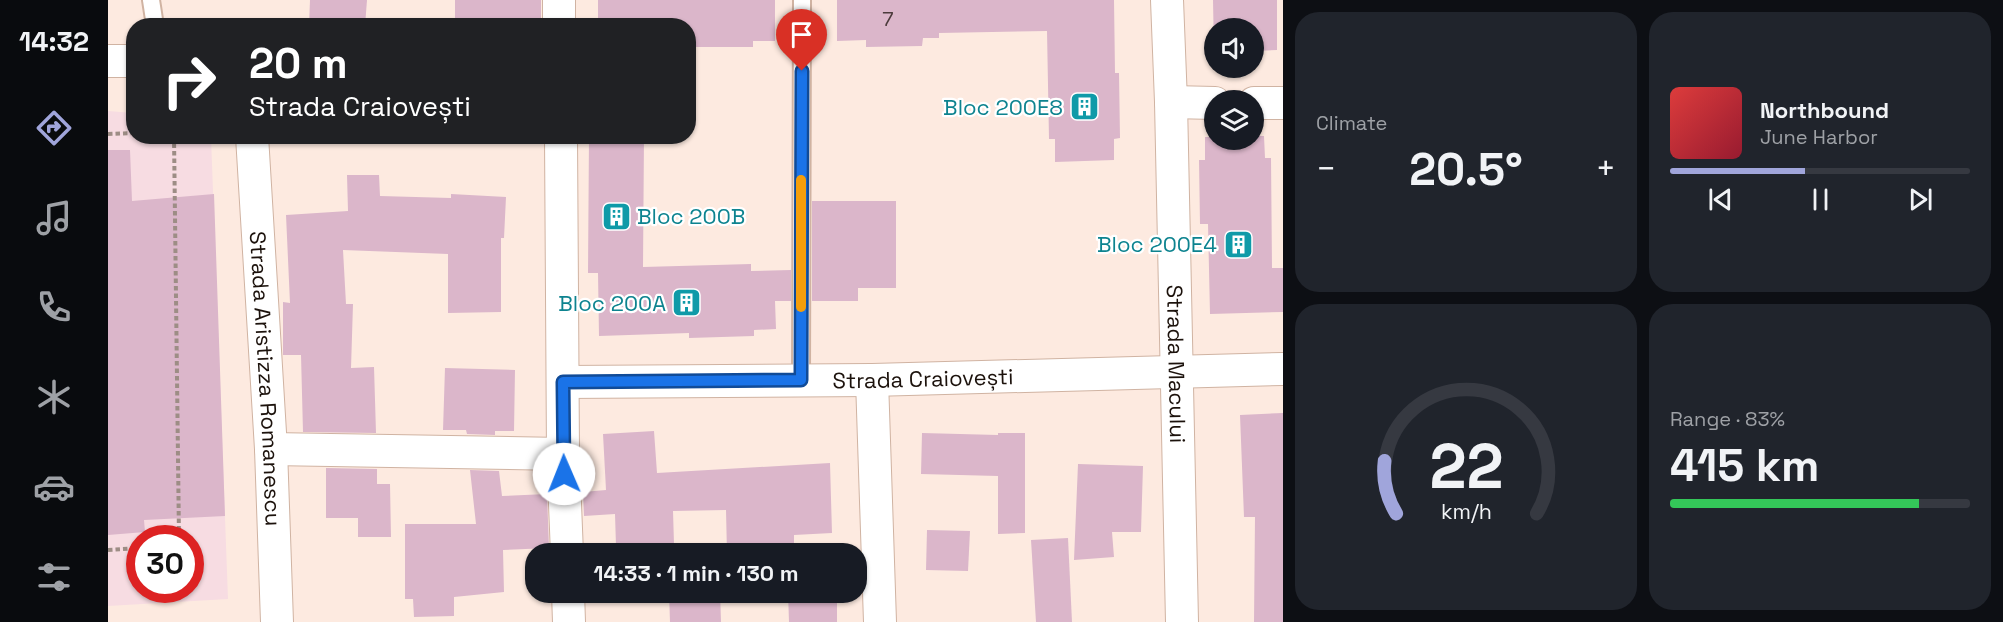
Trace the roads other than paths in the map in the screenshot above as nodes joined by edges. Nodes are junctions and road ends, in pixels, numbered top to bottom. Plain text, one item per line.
1 (151, 0) edge
2 (559, 0) edge
3 (802, 0) edge
4 (1167, 0) edge
5 (154, 18) edge
6 (559, 18) edge
7 (108, 61) edge
8 (126, 62) edge
9 (1171, 102) junction
10 (1204, 103) edge
11 (1264, 103) edge
12 (1283, 103) edge
13 (252, 144) edge
14 (561, 144) edge
15 (1283, 369) edge
16 (1176, 371) junction
17 (801, 380) junction
18 (872, 380) junction
19 (563, 382) junction
20 (271, 449) junction
21 (563, 454) junction
22 (567, 543) edge
23 (569, 603) edge
24 (278, 622) edge
25 (570, 622) edge
26 (880, 622) edge
27 (1182, 622) edge

1 - 5 lane
2 - 6 street
3 - 17 lane
4 - 9 street, Strada Macului
7 - 8 street
9 - 10 street
9 - 16 street, Strada Macului
11 - 12 street
13 - 20 street, Strada Aristizza Romanescu
14 - 19 street
15 - 16 street, Strada Craiovești
16 - 18 street, Strada Craiovești
16 - 27 street, Strada Macului
17 - 18 street, Strada Craiovești
17 - 19 street, Strada Craiovești
18 - 26 street
19 - 21 street
20 - 21 street
20 - 24 street, Strada Aristizza Romanescu
21 - 22 street
23 - 25 street

